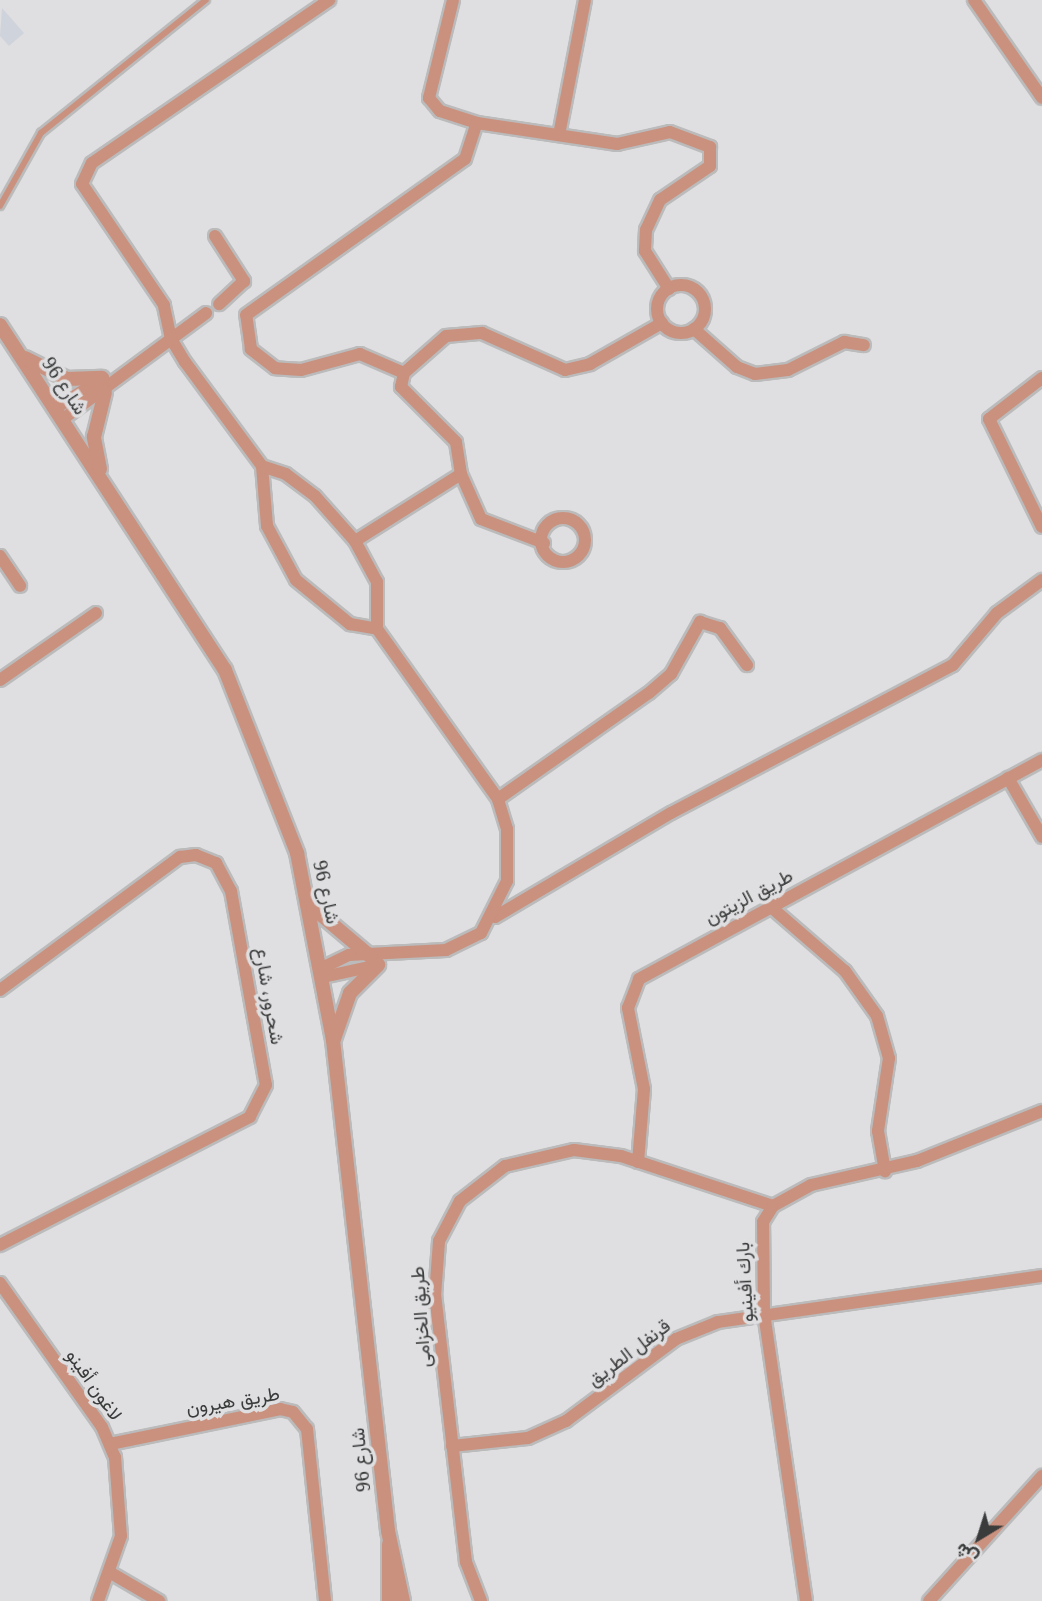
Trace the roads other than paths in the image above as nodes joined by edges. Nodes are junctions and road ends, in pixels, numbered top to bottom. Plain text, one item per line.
1 (206, 0) edge
2 (330, 0) edge
3 (453, 0) edge
4 (585, 0) edge
5 (974, 0) edge
6 (1042, 98) edge
7 (477, 124) junction
8 (559, 135) junction
9 (0, 206) edge
10 (215, 236) dead end
11 (669, 289) junction
12 (219, 304) dead end
13 (206, 313) dead end
14 (662, 323) junction
15 (0, 326) edge
16 (694, 329) junction
17 (170, 339) junction
18 (864, 345) dead end
19 (20, 354) junction
20 (404, 373) junction
21 (1042, 378) edge
22 (104, 385) junction
23 (59, 414) junction
24 (262, 466) junction
25 (461, 474) junction
26 (102, 477) junction
27 (1042, 527) edge
28 (355, 541) junction
29 (544, 543) dead end
30 (0, 556) edge
31 (1042, 580) edge
32 (20, 586) dead end
33 (96, 613) dead end
34 (376, 629) junction
35 (747, 665) dead end
36 (0, 680) edge
37 (1042, 760) edge
38 (1008, 778) junction
39 (498, 799) junction
40 (1042, 837) edge
41 (311, 906) junction
42 (771, 907) junction
43 (495, 917) junction
44 (374, 960) junction
45 (323, 972) junction
46 (0, 990) edge
47 (333, 1040) junction
48 (1042, 1111) edge
49 (638, 1162) junction
50 (886, 1171) junction
51 (774, 1206) junction
52 (0, 1245) edge
53 (1042, 1276) edge
54 (0, 1283) edge
55 (3, 1298) edge
56 (764, 1313) junction
57 (110, 1444) junction
58 (452, 1446) junction
59 (1042, 1476) edge
60 (390, 1543) junction
61 (111, 1573) junction
62 (98, 1601) edge
63 (159, 1601) edge
64 (325, 1601) edge
65 (389, 1601) edge
66 (403, 1601) edge
67 (481, 1601) edge
68 (806, 1601) edge
69 (929, 1601) edge

1 - 9 lane
2 - 17 street
3 - 7 street
4 - 8 street
5 - 6 street
7 - 8 street
7 - 20 street
8 - 11 street
10 - 12 street
11 - 14 street
11 - 16 street
13 - 17 street
14 - 16 street
14 - 20 street
15 - 19 street, شارع 96
16 - 18 street
17 - 22 street
17 - 24 street
19 - 22 street
19 - 23 street, شارع 96
20 - 25 street
21 - 27 street
22 - 23 street
22 - 26 street
23 - 26 street, شارع 96
24 - 28 street
24 - 34 street
25 - 28 street
25 - 29 street
26 - 41 street, شارع 96
28 - 34 street
30 - 32 street
31 - 43 street
33 - 36 street
34 - 39 street
35 - 39 street
37 - 38 street, طريق الزيتون
38 - 40 street
38 - 42 street, طريق الزيتون
39 - 43 street
41 - 44 street
41 - 45 street, شارع 96
42 - 49 street, طريق الزيتون
42 - 50 street
43 - 44 street
44 - 45 street
44 - 45 street
44 - 47 street
45 - 47 street, شارع 96
46 - 52 street, شحرور، شارع
47 - 60 street, شارع 96
48 - 50 street
49 - 51 street, طريق الخزامى
49 - 58 street, طريق الخزامى
50 - 51 street
51 - 56 street, بارك أفينيو
53 - 56 street, قرنفل الطريق
54 - 55 street, لاغون أفينو
55 - 57 street, لاغون أفينو
56 - 58 street, قرنفل الطريق
56 - 68 street, بارك أفينيو
57 - 61 street, لاغون أفينو
57 - 64 street, طريق هيرون
58 - 67 street, طريق الخزامى
59 - 69 street
60 - 65 street, شارع 96
60 - 66 street, شارع 96
61 - 62 street, لاغون أفينو
61 - 63 street

